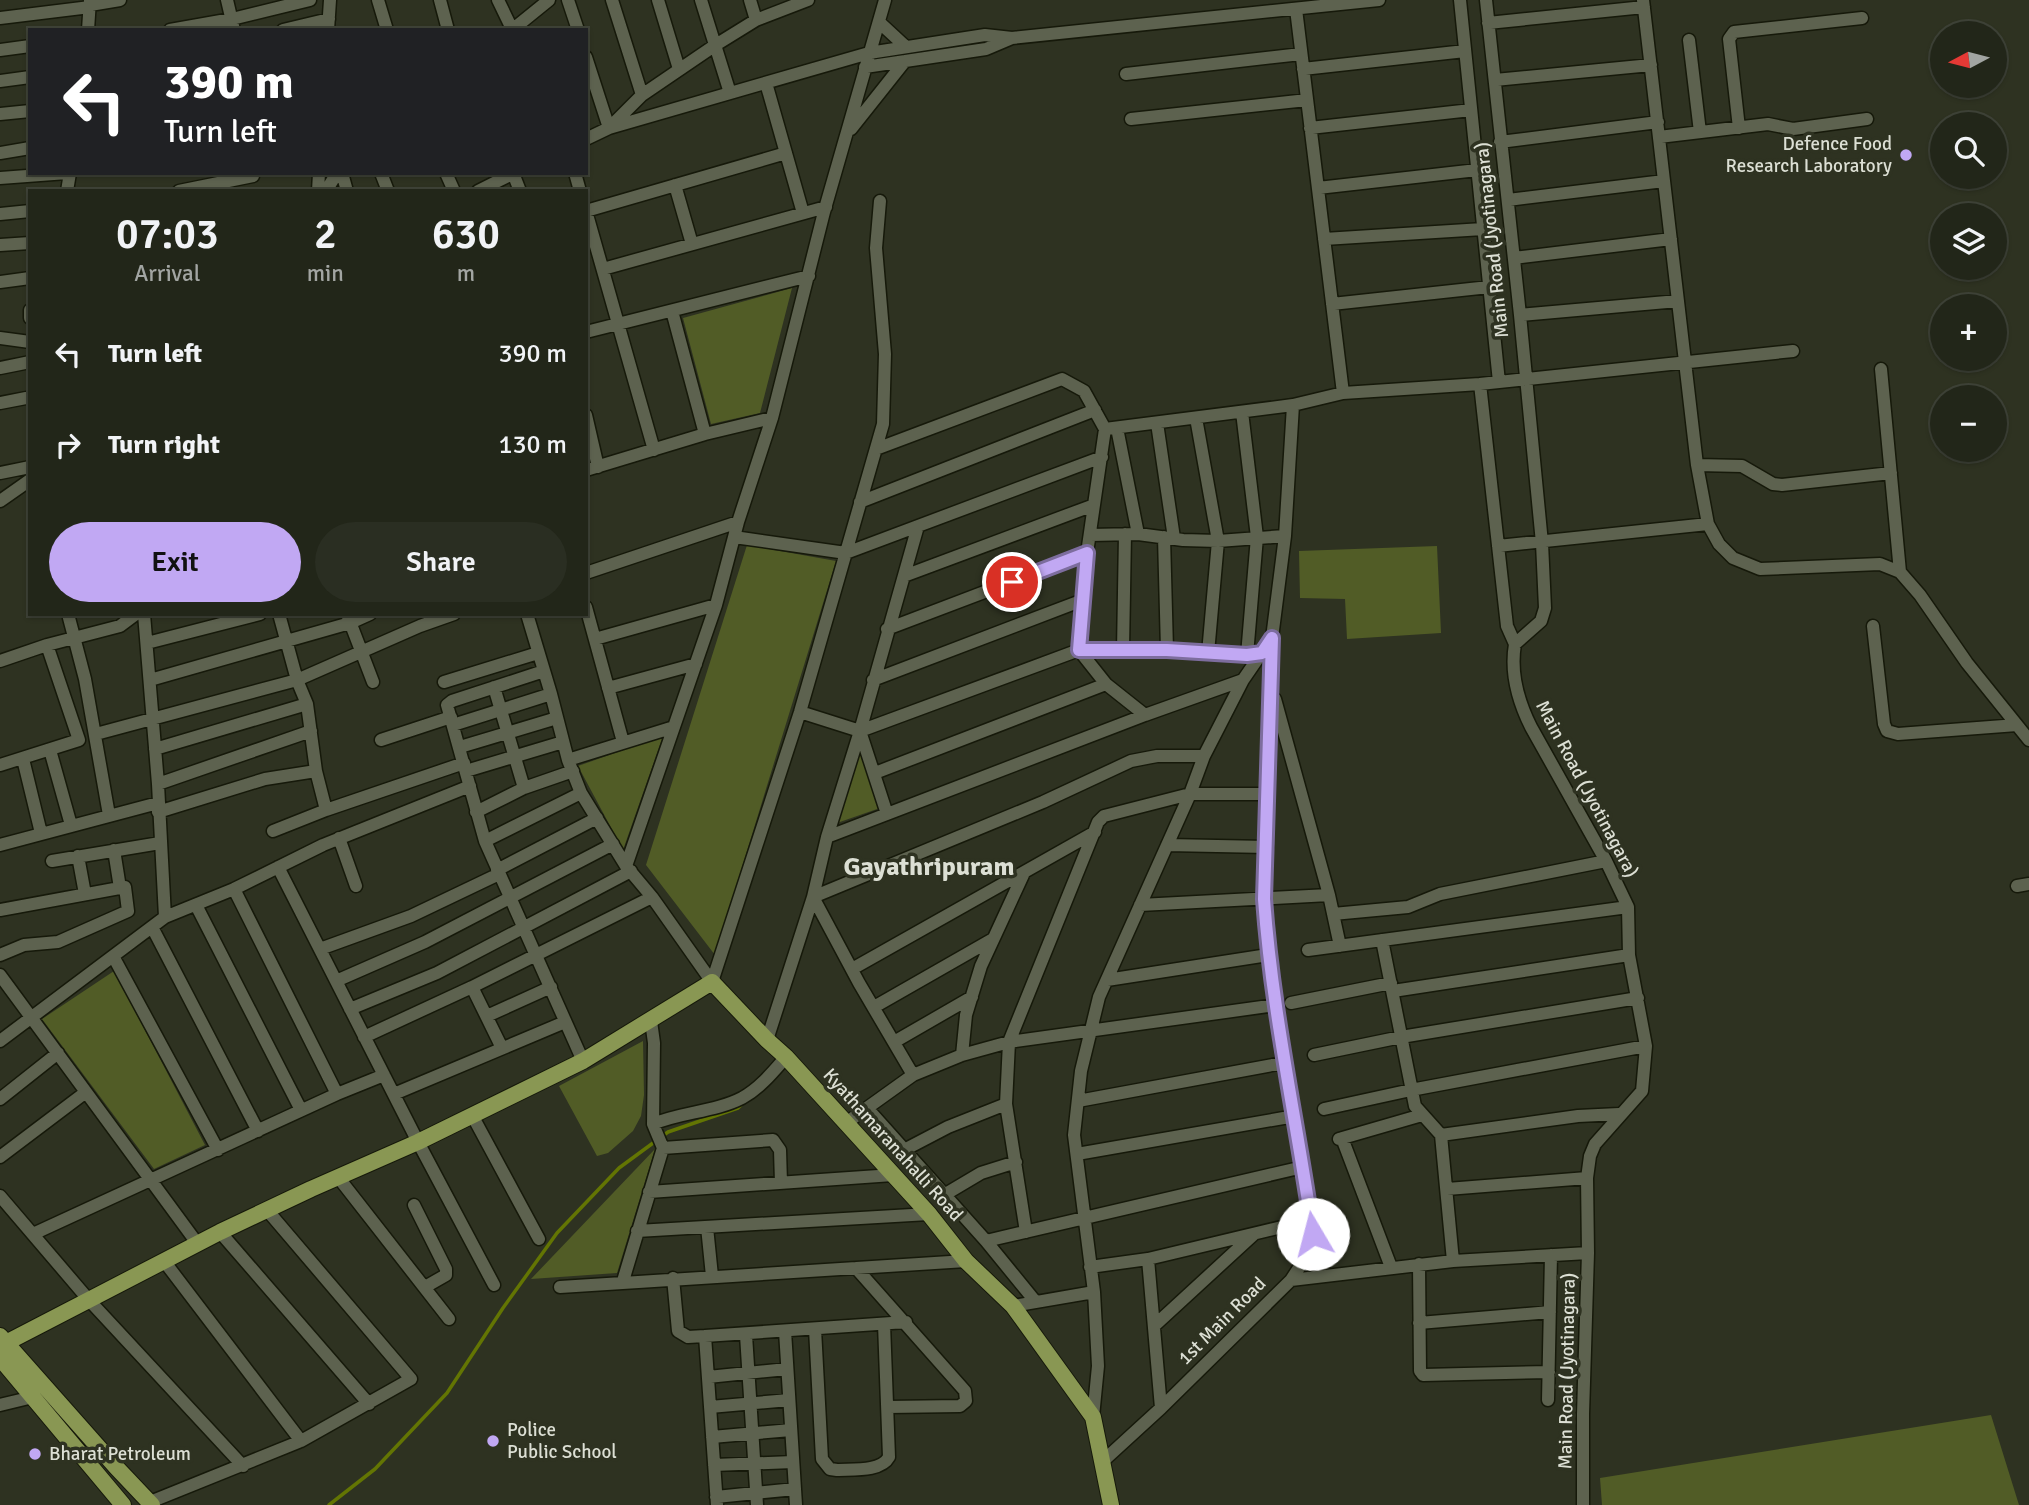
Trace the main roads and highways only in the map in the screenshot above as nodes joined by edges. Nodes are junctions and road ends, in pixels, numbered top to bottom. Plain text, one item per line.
1 (2, 1341) edge
2 (0, 1358) edge
3 (1102, 1464) junction
4 (151, 1504) edge
5 (123, 1505) edge
6 (1101, 1505) edge
7 (1111, 1505) edge

1 - 3 main road, Kyathamaranahalli Road
1 - 4 main road
2 - 5 main road
3 - 6 main road, Kyathamaranahalli Road
3 - 7 main road, Kyathamaranahalli Road

